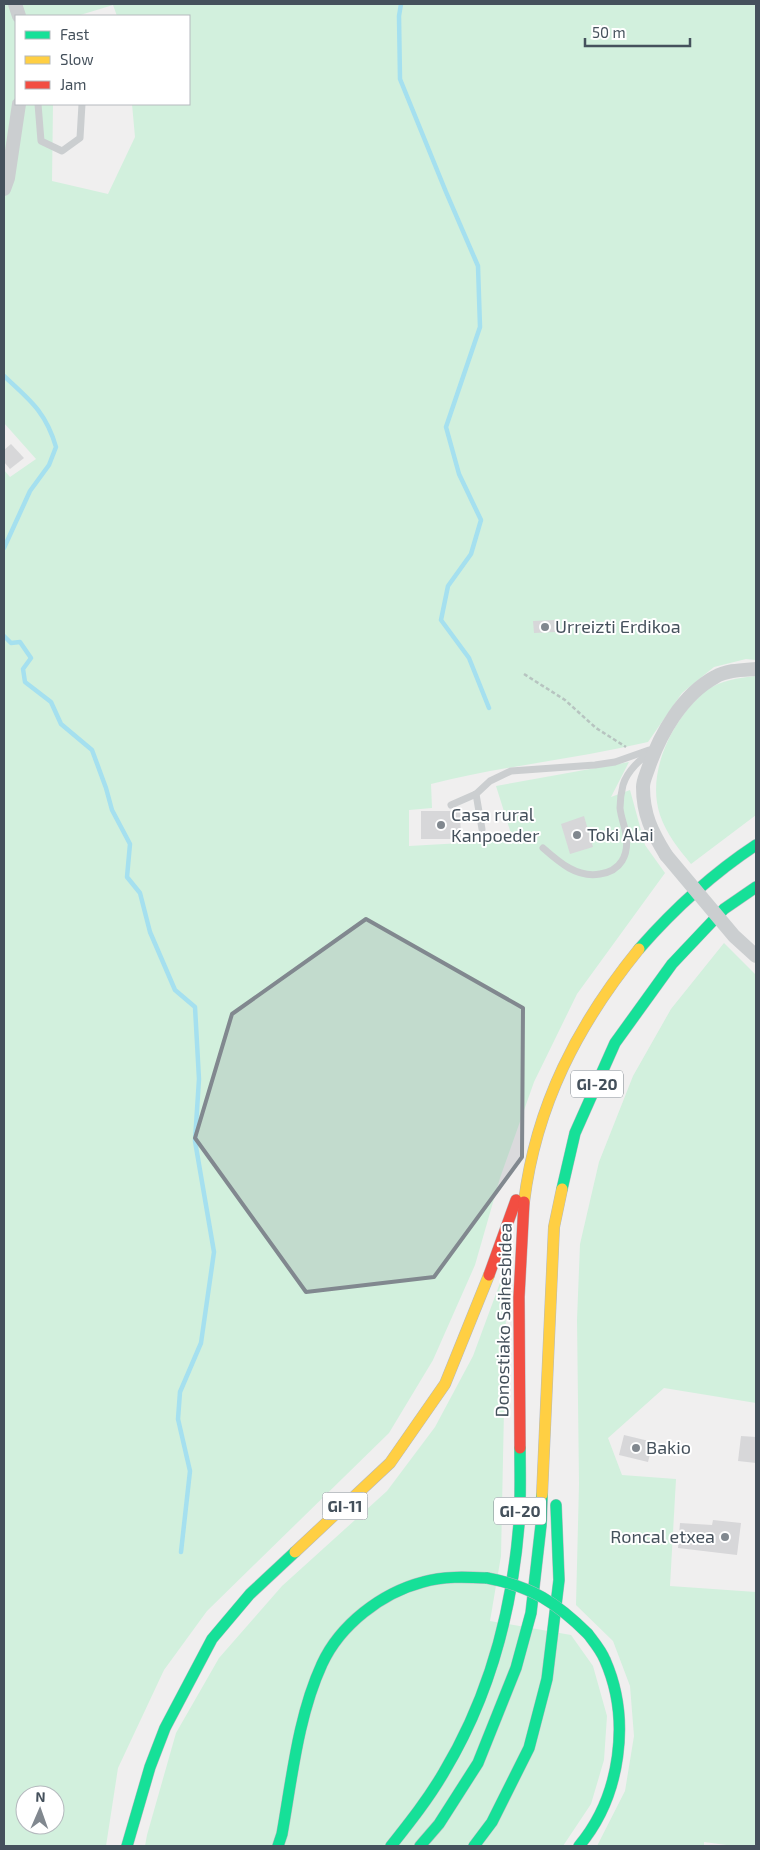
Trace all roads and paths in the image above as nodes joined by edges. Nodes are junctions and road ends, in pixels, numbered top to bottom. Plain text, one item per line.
1 (19, 105) edge
2 (38, 105) edge
3 (82, 105) edge
4 (4, 189) edge
5 (756, 669) edge
6 (524, 674) dead end
7 (627, 748) dead end
8 (657, 748) junction
9 (476, 794) junction
10 (451, 805) dead end
11 (482, 829) dead end
12 (756, 845) edge
13 (543, 848) dead end
14 (756, 887) edge
15 (756, 956) edge
16 (534, 1145) junction
17 (549, 1333) junction
18 (555, 1472) dead end
19 (556, 1491) dead end
20 (127, 1846) edge
21 (278, 1846) edge
22 (391, 1846) edge
23 (420, 1846) edge
24 (474, 1846) edge
25 (579, 1846) edge

1 - 4 street
2 - 3 lane
5 - 8 street
6 - 7 path
8 - 9 lane
8 - 13 lane
8 - 15 street, bridge
9 - 10 lane
9 - 11 lane
12 - 16 highway, Donostiako Saihesbidea / GI-20
14 - 17 highway, GI-20
16 - 20 highway, GI-11
16 - 22 highway, Donostiako Saihesbidea / GI-20
17 - 18 highway
17 - 23 highway, GI-20
19 - 24 highway
21 - 25 highway, bridge

